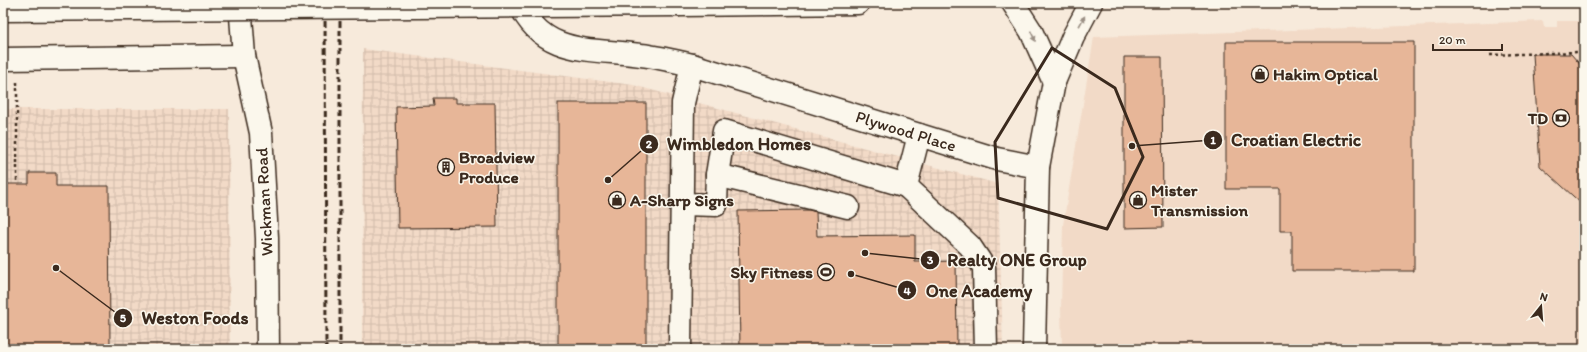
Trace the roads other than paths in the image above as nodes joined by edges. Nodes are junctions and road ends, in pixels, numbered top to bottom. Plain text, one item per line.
1 (240, 3) edge
2 (519, 3) edge
3 (858, 3) edge
4 (1013, 3) edge
5 (1091, 3) edge
6 (3, 10) edge
7 (244, 56) junction
8 (10, 59) edge
9 (692, 65) junction
10 (1054, 82) junction
11 (919, 135) junction
12 (1038, 168) junction
13 (717, 175) junction
14 (906, 186) junction
15 (682, 204) junction
16 (848, 207) dead end
17 (268, 349) edge
18 (680, 349) edge
19 (986, 349) edge
20 (1034, 349) edge

1 - 7 street, Wickman Road
2 - 9 street, Plywood Place
3 - 6 street, bridge
4 -> 10 street
10 -> 5 street
7 - 8 street
7 - 17 street, Wickman Road
9 - 11 street, Plywood Place
9 - 15 street
10 - 12 street
11 - 12 street, Plywood Place
11 - 14 street
12 - 20 street
13 - 14 street
13 - 15 street
13 - 16 street
14 - 19 street
15 - 18 street

